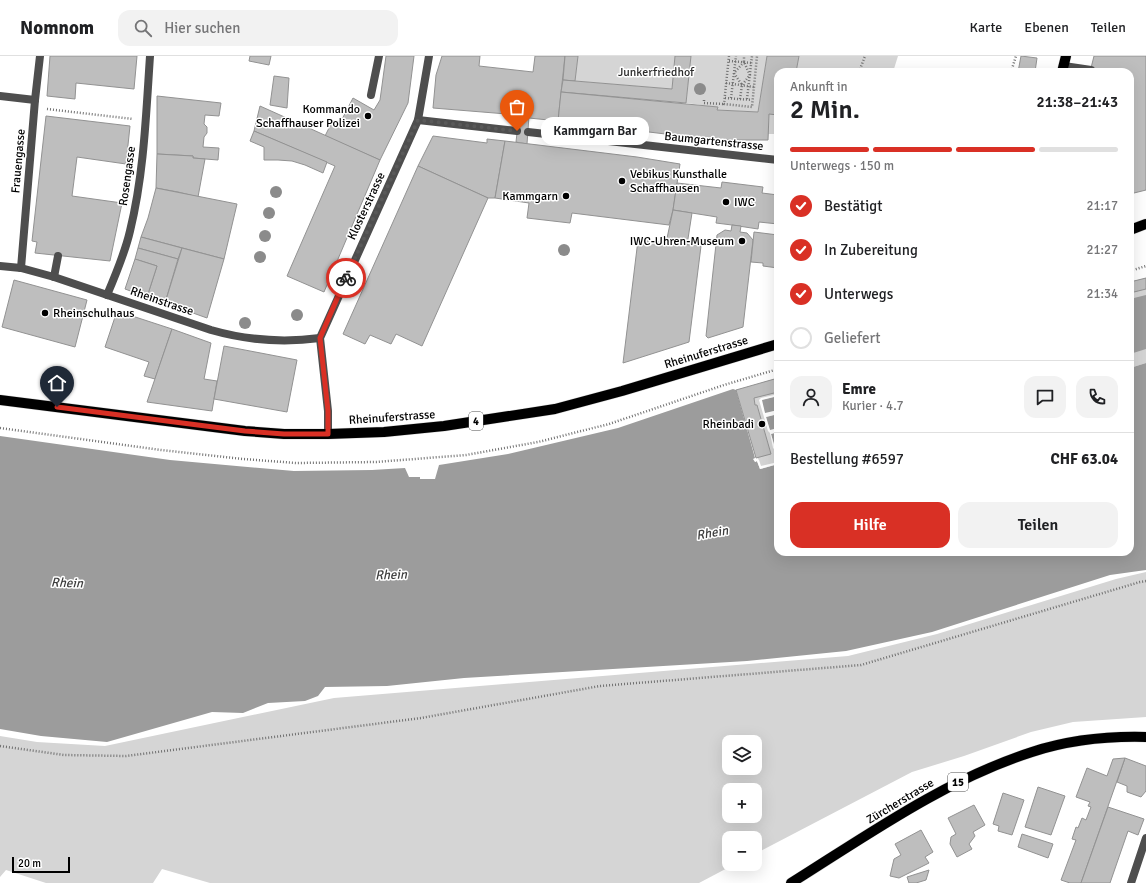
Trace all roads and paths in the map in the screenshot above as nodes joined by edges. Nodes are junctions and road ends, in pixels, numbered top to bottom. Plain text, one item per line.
1 (150, 56) edge
2 (379, 56) edge
3 (429, 56) edge
4 (729, 56) edge
5 (736, 56) edge
6 (744, 56) edge
7 (752, 56) edge
8 (757, 56) edge
9 (866, 56) edge
10 (1016, 56) edge
11 (39, 57) edge
12 (728, 61) junction
13 (735, 61) junction
14 (744, 62) junction
15 (751, 63) junction
16 (756, 63) junction
17 (1064, 65) edge
18 (861, 68) edge
19 (1012, 68) edge
20 (1080, 68) edge
21 (727, 73) junction
22 (734, 73) junction
23 (750, 75) junction
24 (755, 75) junction
25 (726, 83) junction
26 (733, 84) junction
27 (742, 85) junction
28 (748, 86) junction
29 (754, 86) junction
30 (371, 95) dead end
31 (0, 96) edge
32 (725, 98) junction
33 (731, 98) junction
34 (740, 99) junction
35 (747, 99) junction
36 (704, 100) dead end
37 (752, 100) junction
38 (35, 104) junction
39 (724, 104) junction
40 (146, 120) junction
41 (418, 120) junction
42 (517, 131) dead end
43 (528, 132) dead end
44 (774, 160) edge
45 (1146, 224) edge
46 (1134, 228) edge
47 (58, 256) dead end
48 (0, 266) edge
49 (1146, 266) edge
50 (20, 268) junction
51 (1134, 270) edge
52 (54, 277) junction
53 (107, 295) junction
54 (320, 338) junction
55 (774, 345) edge
56 (0, 400) edge
57 (328, 434) junction
58 (1146, 581) edge
59 (1146, 737) edge
60 (0, 746) edge
61 (1146, 838) edge
62 (1142, 862) edge
63 (791, 883) edge
64 (1130, 883) edge

1 - 40 street, Rosengasse
2 - 30 street
3 - 41 street, Klosterstrasse
4 - 12 path
5 - 13 path
6 - 14 path
7 - 15 path
8 - 16 path
9 - 18 path
10 - 19 path
11 - 38 street, Frauengasse
12 - 13 path
12 - 21 path
13 - 14 path
13 - 22 path
14 - 15 path
14 - 22 path
14 - 23 path
15 - 16 path
15 - 23 path
16 - 24 path
17 - 20 street
21 - 22 path
21 - 25 path
22 - 26 path
22 - 27 path
23 - 24 path
23 - 27 path
23 - 28 path
24 - 29 path
25 - 26 path
25 - 32 path
26 - 27 path
26 - 33 path
27 - 28 path
27 - 34 path
28 - 29 path
28 - 35 path
29 - 37 path
31 - 38 street
32 - 33 path
32 - 39 path
33 - 34 path
34 - 35 path
35 - 37 path
36 - 39 path
37 - 39 path
38 - 40 path
38 - 50 street, Frauengasse
40 - 53 street, Rosengasse
41 - 42 street
41 - 54 street, Klosterstrasse
43 - 44 street, Baumgartenstrasse
45 - 46 main road
47 - 52 street
48 - 50 street, Rheinstrasse
49 - 51 path
50 - 52 street, Rheinstrasse
52 - 53 street, Rheinstrasse
53 - 54 street, Rheinstrasse
54 - 57 street
55 - 57 main road, Rheinuferstrasse / 4
56 - 57 main road, Rheinuferstrasse / 4
58 - 60 path
59 - 63 main road, Zürcherstrasse / 15
61 - 62 street
62 - 64 street

